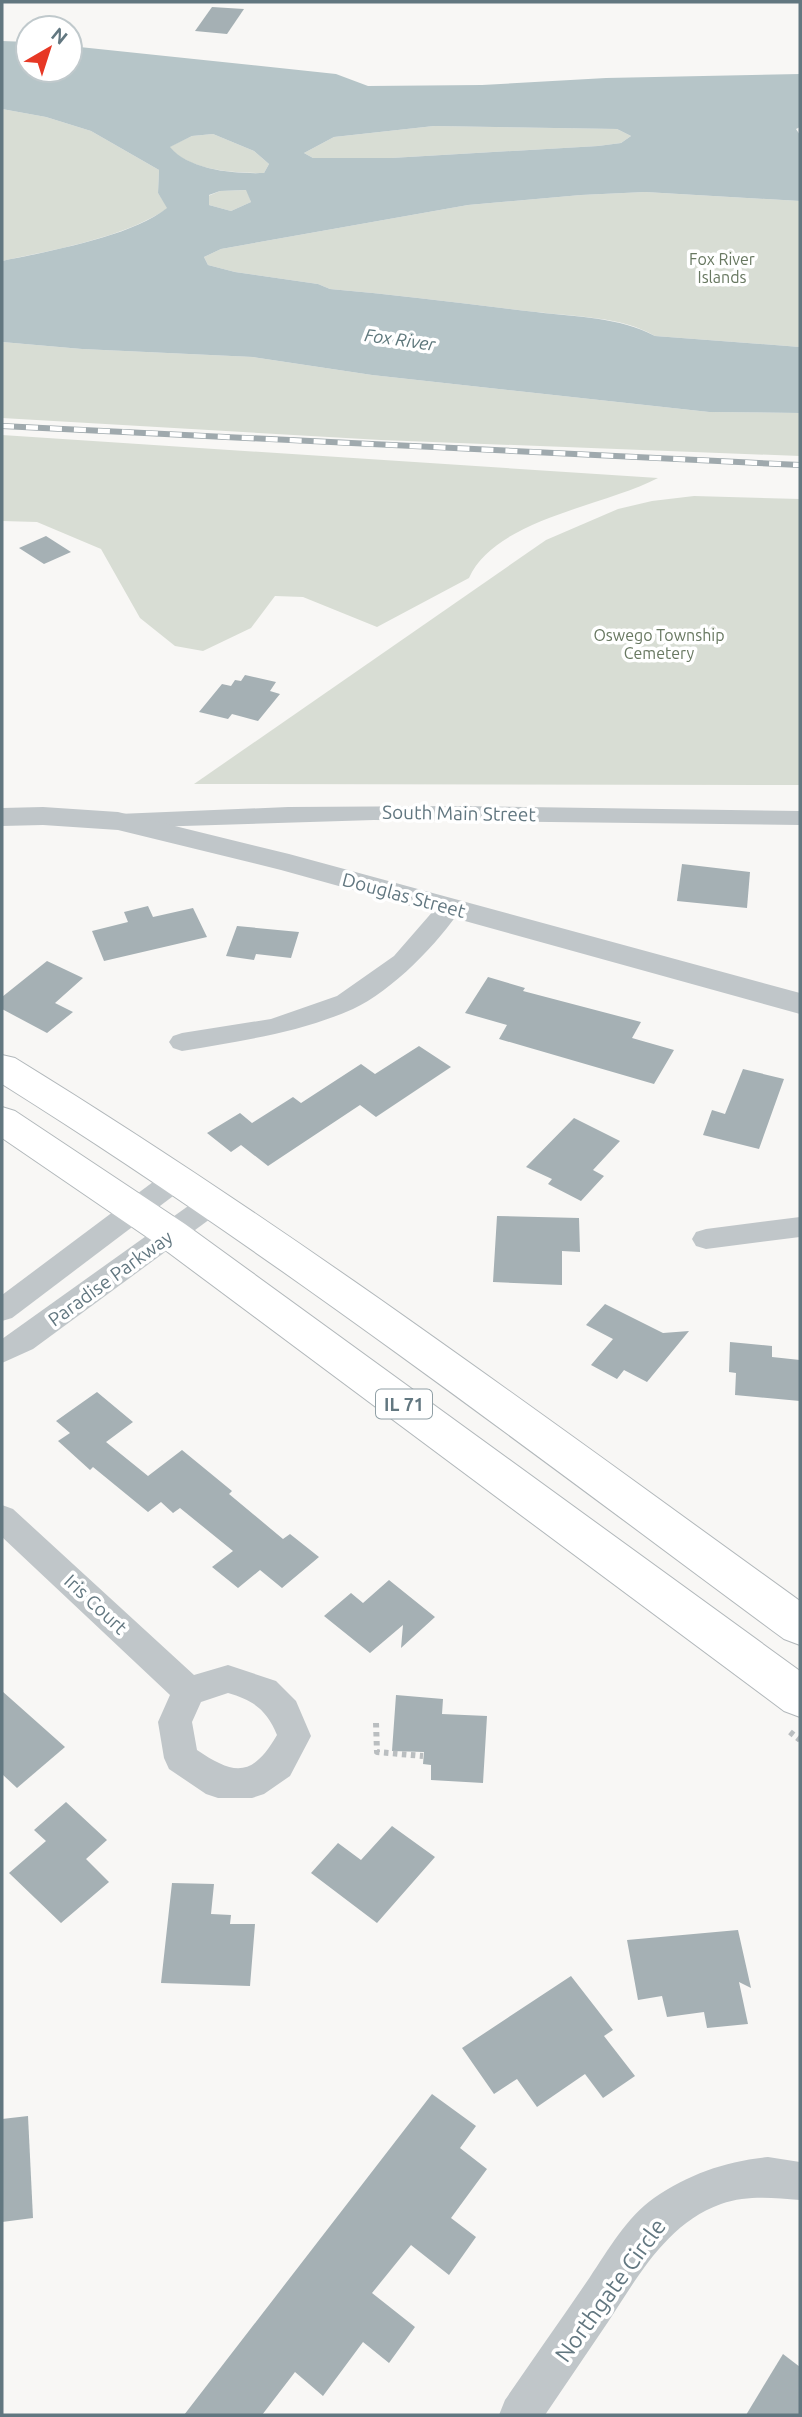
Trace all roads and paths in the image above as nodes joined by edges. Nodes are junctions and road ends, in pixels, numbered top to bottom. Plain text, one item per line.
1 (2, 817) edge
2 (800, 818) edge
3 (118, 821) junction
4 (450, 907) junction
5 (800, 1004) edge
6 (182, 1042) dead end
7 (2, 1067) edge
8 (2, 1120) edge
9 (179, 1177) junction
10 (215, 1201) junction
11 (136, 1209) junction
12 (800, 1227) edge
13 (171, 1234) junction
14 (706, 1239) dead end
15 (2, 1310) edge
16 (2, 1352) edge
17 (2, 1518) edge
18 (800, 1626) edge
19 (189, 1690) dead end
20 (800, 1697) edge
21 (376, 1723) dead end
22 (424, 1756) dead end
23 (800, 2181) edge
24 (520, 2415) edge

1 - 3 street, Douglas Street
2 - 3 street, South Main Street
3 - 4 street, Douglas Street
4 - 5 street, Douglas Street
4 - 6 street
7 - 9 main road, IL 71
8 - 11 main road, IL 71
9 - 10 main road, IL 71
9 - 11 street, Paradise Parkway
10 - 13 street, Paradise Parkway
10 - 18 main road, IL 71
11 - 13 main road, IL 71
11 - 15 street, Paradise Parkway
12 - 14 street
13 - 16 street, Paradise Parkway
13 - 20 main road, IL 71
17 - 19 street, Iris Court
21 - 22 path
23 - 24 street, Northgate Circle

